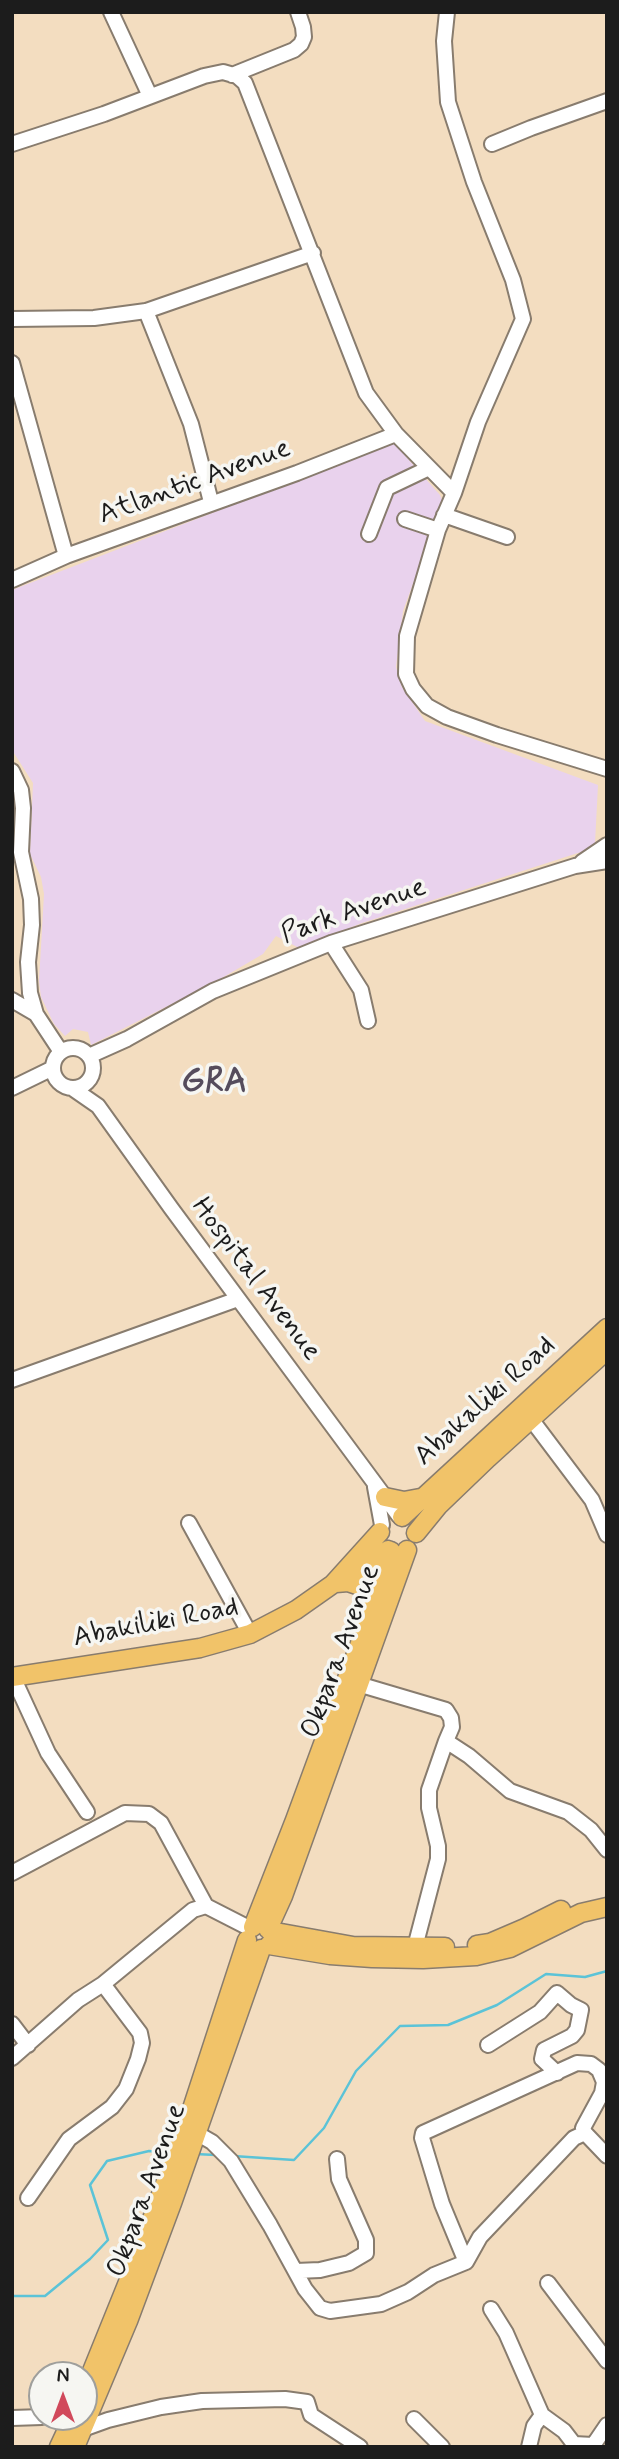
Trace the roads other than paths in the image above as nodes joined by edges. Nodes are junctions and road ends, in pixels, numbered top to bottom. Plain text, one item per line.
1 (111, 12) edge
2 (298, 12) edge
3 (447, 12) edge
4 (232, 75) junction
5 (150, 96) junction
6 (607, 101) edge
7 (12, 144) edge
8 (492, 144) dead end
9 (313, 253) junction
10 (146, 311) junction
11 (12, 319) edge
12 (12, 363) edge
13 (396, 434) junction
14 (429, 468) junction
15 (454, 493) junction
16 (211, 502) junction
17 (444, 514) junction
18 (405, 519) dead end
19 (438, 530) junction
20 (369, 534) dead end
21 (507, 537) dead end
22 (66, 556) junction
23 (12, 580) edge
24 (607, 769) edge
25 (12, 771) edge
26 (607, 845) edge
27 (16, 849) edge
28 (607, 861) edge
29 (575, 866) junction
30 (331, 943) junction
31 (12, 1000) edge
32 (36, 1014) junction
33 (369, 1021) dead end
34 (127, 1039) junction
35 (61, 1052) junction
36 (89, 1056) junction
37 (54, 1074) junction
38 (92, 1075) junction
39 (12, 1088) edge
40 (72, 1088) junction
41 (98, 1106) junction
42 (238, 1298) junction
43 (607, 1328) edge
44 (607, 1350) edge
45 (564, 1377) junction
46 (12, 1380) edge
47 (531, 1419) junction
48 (380, 1489) junction
49 (420, 1498) junction
50 (400, 1516) junction
51 (189, 1523) dead end
52 (381, 1528) junction
53 (416, 1533) junction
54 (607, 1535) edge
55 (396, 1550) junction
56 (335, 1582) junction
57 (373, 1608) junction
58 (250, 1634) junction
59 (12, 1677) edge
60 (358, 1684) junction
61 (338, 1719) junction
62 (446, 1741) junction
63 (87, 1812) dead end
64 (607, 1850) edge
65 (12, 1873) edge
66 (607, 1896) edge
67 (206, 1906) junction
68 (607, 1907) edge
69 (260, 1936) junction
70 (415, 1947) junction
71 (103, 1984) junction
72 (12, 2024) edge
73 (28, 2045) junction
74 (488, 2045) dead end
75 (12, 2058) edge
76 (558, 2073) junction
77 (585, 2133) junction
78 (186, 2145) junction
79 (607, 2156) edge
80 (337, 2159) dead end
81 (28, 2198) dead end
82 (466, 2262) junction
83 (296, 2271) junction
84 (548, 2283) dead end
85 (491, 2309) dead end
86 (96, 2361) edge
87 (607, 2361) edge
88 (98, 2382) edge
89 (542, 2415) junction
90 (414, 2418) dead end
91 (98, 2421) edge
92 (607, 2425) edge
93 (593, 2446) edge
94 (360, 2447) edge
95 (442, 2447) edge
96 (529, 2447) edge

1 - 5 street
2 - 4 street
3 - 15 street
4 - 5 street
4 - 9 street
5 - 7 street
6 - 8 street
9 - 10 street
9 - 13 street
10 - 11 street
10 - 16 street
12 - 22 street
13 - 14 street
13 - 16 street, Atlantic Avenue
14 - 15 street
14 - 20 street
15 - 17 street
16 - 22 street, Atlantic Avenue
17 - 19 street
17 - 21 street
18 - 19 street
19 - 24 street
22 - 23 street, Atlantic Avenue
25 - 27 street
26 - 29 street
27 - 32 street
28 - 29 street, Park Avenue
29 - 30 street, Park Avenue
30 - 33 street
30 - 34 street, Park Avenue
31 - 32 street
32 - 35 street
34 - 36 street
34 - 38 street
35 - 36 street
35 - 37 street
36 - 38 street
37 - 39 street
37 - 40 street
38 - 40 street
38 - 41 street
40 - 41 street
41 - 42 street, Hospital Avenue
42 - 46 street
42 - 48 street, Hospital Avenue
43 - 45 main road, Abakaliki Road
44 - 45 main road, Abakaliki Road
45 - 47 main road, Abakaliki Road
45 - 49 main road, Abakaliki Road
47 - 53 main road, Abakaliki Road
47 - 54 street
48 - 49 main road
48 - 50 street, Hospital Avenue
48 - 52 street
49 - 50 main road, Abakaliki Road
50 - 52 main road
50 - 53 main road
51 - 58 street
52 - 55 main road
52 - 56 main road
53 - 55 main road
55 - 56 main road
55 - 57 main road, Okpara Avenue
55 - 60 main road, Okpara Avenue
56 - 57 main road
56 - 58 main road, Abakiliki Road
57 - 61 main road, Okpara Avenue
58 - 59 main road, Abakiliki Road
59 - 63 street
60 - 61 main road, Okpara Avenue
60 - 62 street
61 - 69 main road, Okpara Avenue
62 - 64 street
62 - 70 street
65 - 67 street
66 - 70 main road
67 - 69 street
67 - 71 street
68 - 69 main road
69 - 70 main road
69 - 78 main road, Okpara Avenue
71 - 73 street
71 - 81 street
72 - 73 street
73 - 75 street
74 - 76 street
76 - 77 street
76 - 82 street
77 - 79 street
77 - 82 street
78 - 83 street
78 - 86 main road, Okpara Avenue
78 - 88 main road, Okpara Avenue
80 - 83 street
82 - 83 street
84 - 87 street
85 - 89 street
89 - 93 street
89 - 96 street
90 - 95 street
91 - 94 street
92 - 93 street

